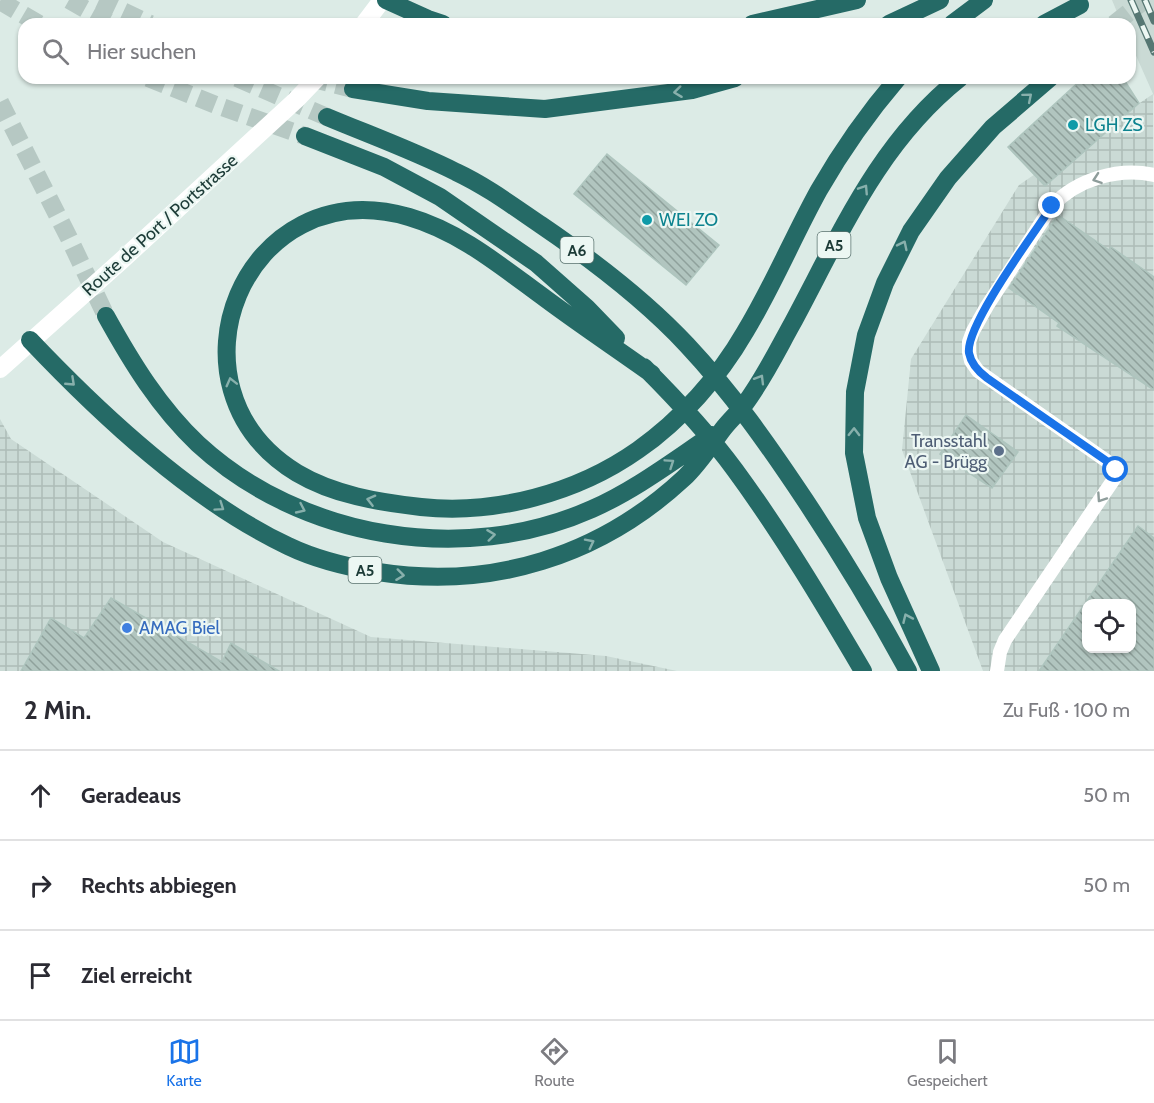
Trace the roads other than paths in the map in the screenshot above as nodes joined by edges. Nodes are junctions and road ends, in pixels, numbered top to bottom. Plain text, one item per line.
1 (384, 0) edge
2 (856, 0) edge
3 (940, 0) edge
4 (984, 0) edge
5 (1080, 5) dead end
6 (369, 18) edge
7 (426, 18) edge
8 (778, 18) edge
9 (902, 18) edge
10 (960, 18) edge
11 (1055, 18) edge
12 (312, 84) edge
13 (714, 84) edge
14 (893, 84) edge
15 (953, 84) edge
16 (1043, 84) edge
17 (353, 89) tunnel mouth
18 (327, 117) tunnel mouth
19 (305, 135) tunnel mouth
20 (1154, 175) edge
21 (106, 316) tunnel mouth
22 (30, 340) junction
23 (0, 369) edge
24 (652, 374) junction
25 (726, 426) junction
26 (863, 671) edge
27 (908, 671) edge
28 (931, 671) edge
29 (997, 671) edge

1 - 6 main road
1 - 7 highway
2 - 8 highway
3 - 9 highway
4 - 10 highway
5 - 11 highway
12 - 22 main road, Route de Port / Portstrasse
13 -> 17 highway
14 -> 24 highway, A5
25 -> 15 highway, A5
28 -> 16 highway
18 - 27 highway, A6
19 - 24 highway, A6
20 -> 29 lane
21 -> 25 highway, A5
22 - 23 main road, Route de Port / Portstrasse
22 -> 25 highway, A5
24 - 26 highway, A6

